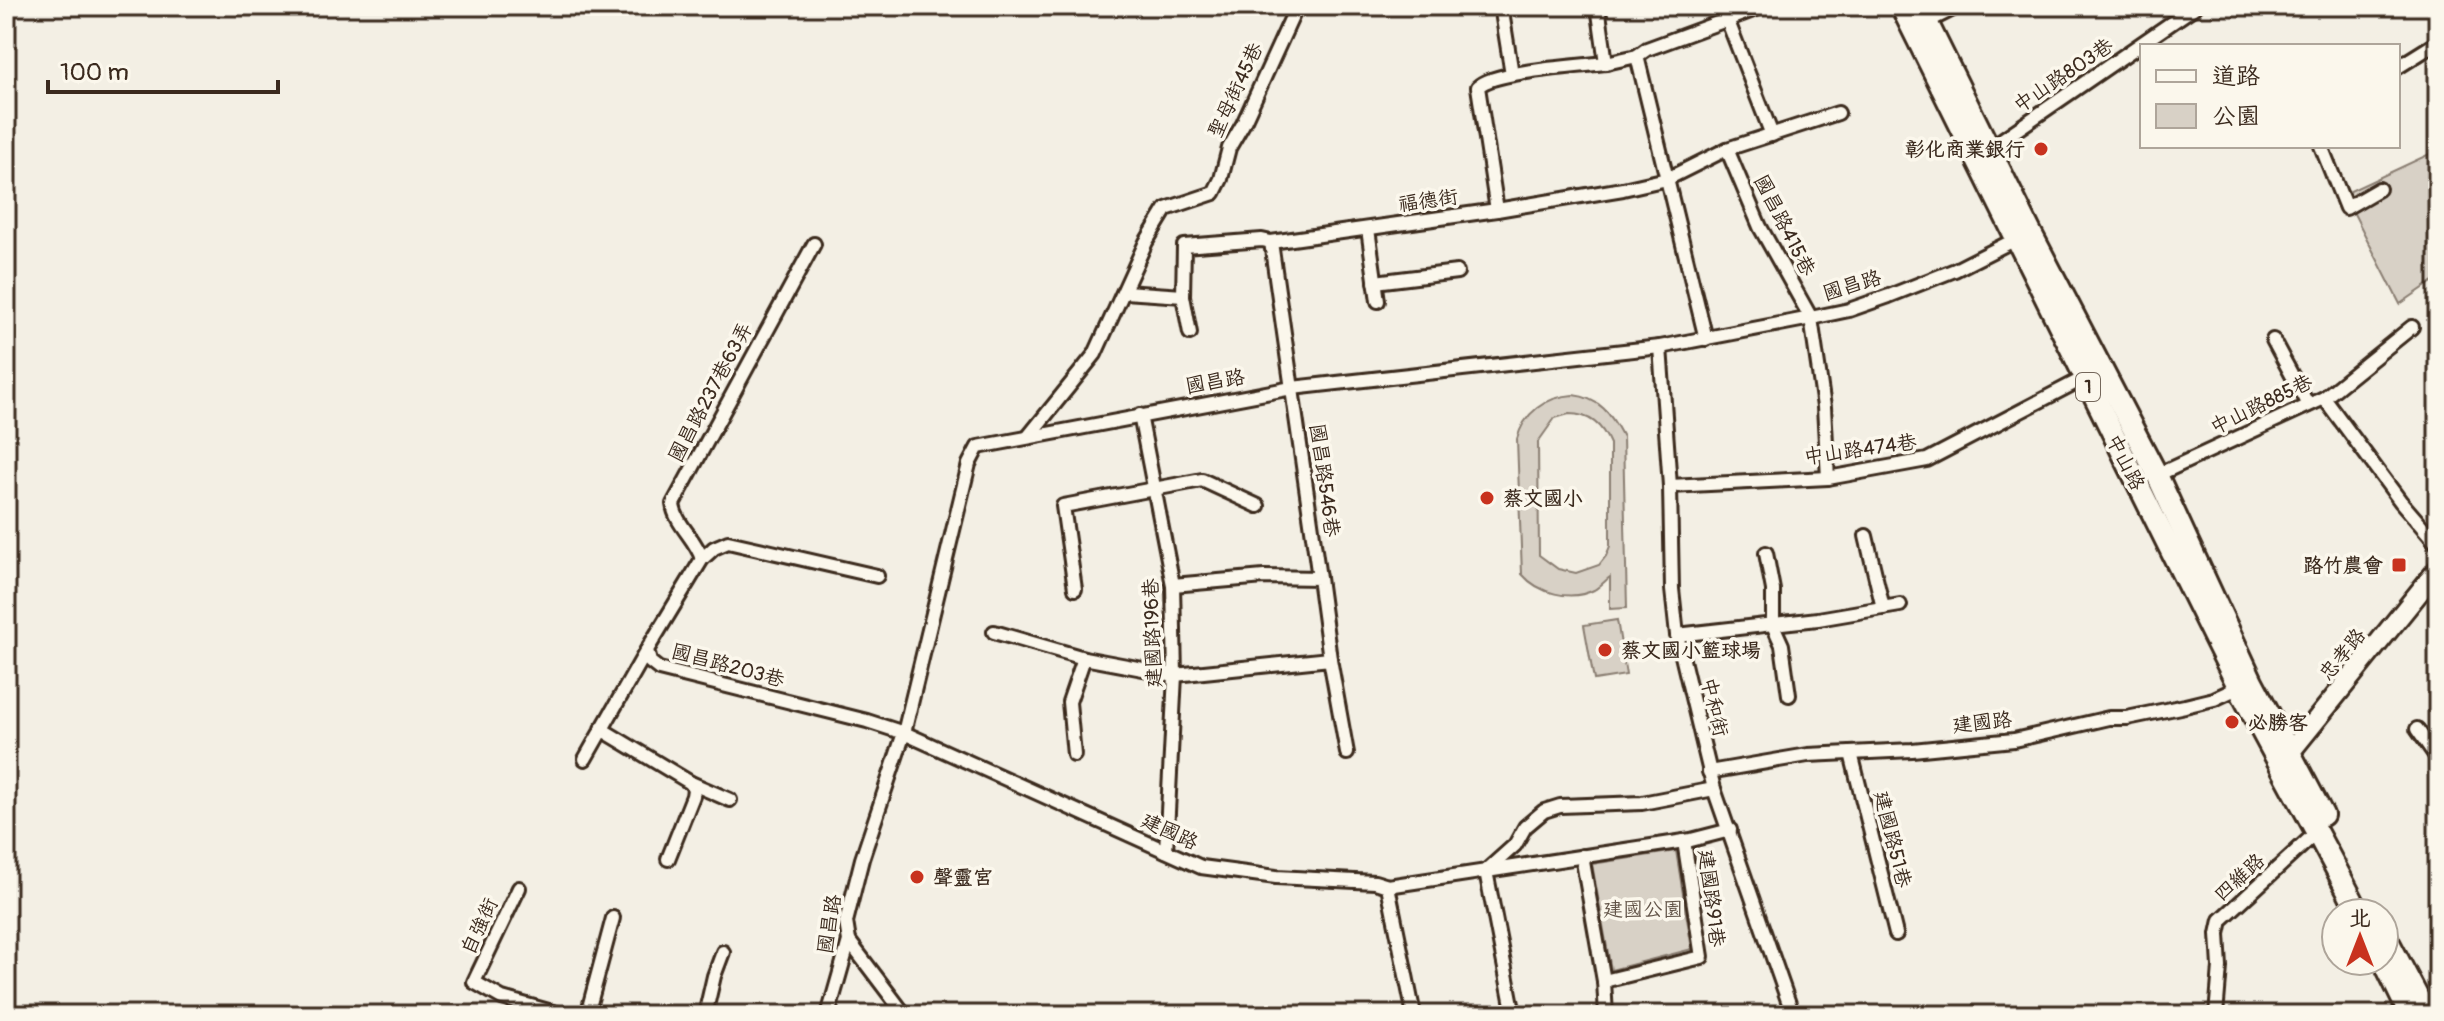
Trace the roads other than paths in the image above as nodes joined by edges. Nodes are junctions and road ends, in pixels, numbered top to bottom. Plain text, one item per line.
1 (1297, 6) edge
2 (1501, 6) edge
3 (1598, 6) edge
4 (1764, 6) edge
5 (1901, 6) edge
6 (1959, 6) edge
7 (2196, 6) edge
8 (1923, 14) edge
9 (1727, 19) junction
10 (2438, 42) edge
11 (2141, 44) edge
12 (2140, 45) edge
13 (1637, 56) junction
14 (1606, 63) junction
15 (2400, 66) edge
16 (1512, 74) junction
17 (1838, 113) dead end
18 (1772, 135) junction
19 (1990, 148) junction
20 (2322, 148) edge
21 (1727, 149) junction
22 (1667, 179) junction
23 (2379, 189) dead end
24 (1497, 210) junction
25 (1368, 229) junction
26 (2024, 236) junction
27 (1271, 242) junction
28 (814, 244) dead end
29 (1457, 272) dead end
30 (1375, 282) junction
31 (1125, 292) junction
32 (1183, 296) junction
33 (1378, 301) dead end
34 (1811, 318) junction
35 (2412, 327) dead end
36 (1190, 333) dead end
37 (1706, 339) junction
38 (2273, 340) dead end
39 (1660, 347) junction
40 (2084, 378) junction
41 (1292, 388) junction
42 (2324, 398) junction
43 (2308, 405) junction
44 (1140, 415) junction
45 (1027, 437) junction
46 (2157, 475) junction
47 (1828, 478) junction
48 (1670, 486) junction
49 (1154, 491) junction
50 (1258, 506) dead end
51 (1866, 536) dead end
52 (2438, 545) edge
53 (1766, 553) dead end
54 (702, 559) junction
55 (2438, 569) edge
56 (877, 576) dead end
57 (1319, 578) junction
58 (1173, 585) junction
59 (1075, 589) dead end
60 (1900, 605) dead end
61 (1883, 608) junction
62 (1773, 625) junction
63 (994, 632) dead end
64 (1677, 635) junction
65 (647, 650) junction
66 (1084, 658) junction
67 (1330, 659) junction
68 (1175, 675) junction
69 (2245, 684) junction
70 (1789, 695) dead end
71 (601, 729) junction
72 (2417, 729) dead end
73 (904, 733) junction
74 (1347, 753) dead end
75 (1851, 753) junction
76 (1074, 755) dead end
77 (585, 759) dead end
78 (2284, 759) junction
79 (2438, 759) edge
80 (1709, 772) junction
81 (691, 783) junction
82 (1714, 789) junction
83 (730, 800) dead end
84 (1730, 830) junction
85 (2318, 831) junction
86 (1684, 841) junction
87 (1166, 851) junction
88 (1582, 856) junction
89 (668, 859) dead end
90 (1486, 871) junction
91 (1388, 886) junction
92 (519, 888) dead end
93 (2351, 897) edge
94 (2365, 897) edge
95 (613, 918) dead end
96 (1896, 934) dead end
97 (849, 941) junction
98 (723, 952) dead end
99 (2400, 964) edge
100 (2391, 977) edge
101 (1604, 981) junction
102 (563, 1015) edge
103 (587, 1015) edge
104 (705, 1015) edge
105 (828, 1015) edge
106 (905, 1015) edge
107 (1414, 1015) edge
108 (1514, 1015) edge
109 (1606, 1015) edge
110 (1793, 1015) edge
111 (2216, 1015) edge
112 (2410, 1015) edge
113 (2427, 1015) edge

1 - 31 street, 聖母街45巷
2 - 16 street
3 - 14 street
4 - 9 street
5 - 26 main road, 中山路 / 1
6 - 8 street
7 - 11 street, 中山路803巷
8 - 19 main road, 中山路 / 1
9 - 13 street
9 - 18 street
10 - 15 street
12 - 19 street, 中山路803巷
13 - 14 street
13 - 22 street
14 - 16 street
16 - 24 street
17 - 18 street, 福德街
18 - 21 street, 福德街
19 - 26 main road, 中山路 / 1
20 - 23 street
21 - 22 street, 福德街
21 - 34 street, 國昌路415巷
22 - 24 street, 福德街
22 - 37 street
24 - 25 street, 福德街
25 - 27 street, 福德街
25 - 30 street
26 - 34 street, 國昌路
26 - 40 main road, 中山路 / 1
26 - 46 main road, 中山路 / 1
27 - 32 street, 福德街
27 - 41 street
28 - 54 street, 國昌路237巷63弄
29 - 30 street
30 - 33 street
31 - 32 street
31 - 45 street, 聖母街45巷
32 - 36 street
34 - 37 street, 國昌路
34 - 47 street
35 - 42 street, 中山路885巷
37 - 39 street, 國昌路
38 - 43 street
39 - 41 street, 國昌路
39 - 48 street, 中和街
40 - 47 street, 中山路474巷
40 - 69 main road, 中山路 / 1
41 - 44 street, 國昌路
41 - 57 street, 國昌路546巷
42 - 43 street, 中山路885巷
42 - 52 street
43 - 46 street, 中山路885巷
44 - 45 street, 國昌路
44 - 49 street, 建國路196巷
45 - 73 street, 國昌路
46 - 69 main road, 中山路 / 1
47 - 48 street, 中山路474巷
48 - 64 street, 中和街
49 - 50 street
49 - 58 street, 建國路196巷
49 - 59 street
51 - 61 street
53 - 62 street
54 - 56 street
54 - 65 street, 國昌路203巷
55 - 78 street, 忠孝路
57 - 58 street
57 - 67 street, 國昌路546巷
58 - 68 street, 建國路196巷
60 - 61 street
61 - 62 street
62 - 64 street
62 - 70 street
63 - 66 street
64 - 80 street, 中和街
65 - 71 street
65 - 73 street, 國昌路203巷
66 - 68 street
66 - 76 street
67 - 68 street
67 - 74 street, 國昌路546巷
68 - 87 street, 建國路196巷
69 - 75 street, 建國路
69 - 78 main road, 中山路 / 1
71 - 77 street
71 - 81 street
72 - 79 street
73 - 87 street, 建國路
73 - 97 street, 國昌路
75 - 80 street, 建國路
75 - 96 street, 建國路51巷
78 - 85 main road, 中山路 / 1
78 - 94 main road, 中山路 / 1
80 - 82 street, 中和街
81 - 83 street
81 - 89 street
82 - 84 street, 中和街
82 - 90 street
84 - 86 street, 建國路
84 - 110 street, 中和街
85 - 93 main road, 中山路 / 1
85 - 111 street, 四維路
86 - 88 street, 建國路
86 - 101 street, 建國路91巷
87 - 91 street, 建國路
88 - 90 street, 建國路
88 - 101 street
90 - 91 street, 建國路
90 - 108 street
91 - 107 street
92 - 102 street, 自強街
95 - 103 street
97 - 105 street, 國昌路
97 - 106 street
98 - 104 street
99 - 113 main road
100 - 112 main road
101 - 109 street

